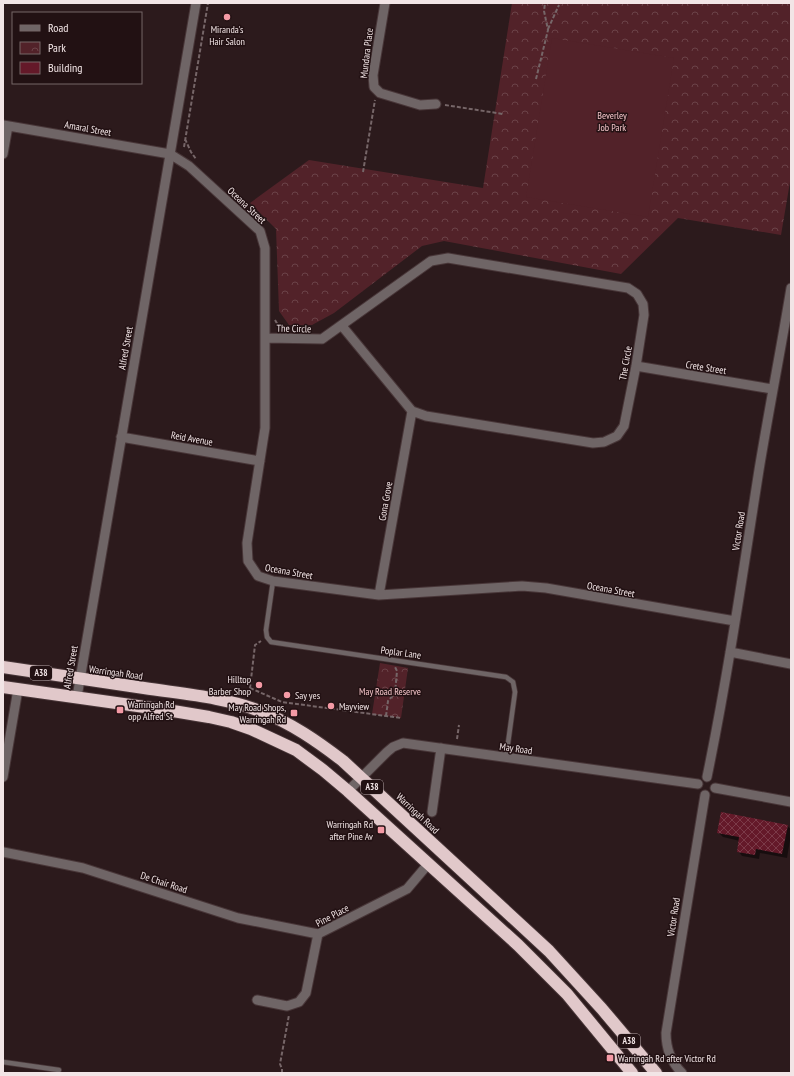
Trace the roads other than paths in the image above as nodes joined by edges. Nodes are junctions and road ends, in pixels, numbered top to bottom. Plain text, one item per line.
1 (196, 3) edge
2 (384, 3) edge
3 (436, 104) road end
4 (5, 125) edge
5 (3, 154) edge
6 (170, 154) junction
7 (791, 288) edge
8 (342, 326) junction
9 (788, 330) edge
10 (266, 338) junction
11 (636, 366) junction
12 (772, 389) junction
13 (412, 411) junction
14 (121, 437) junction
15 (260, 461) junction
16 (273, 581) junction
17 (379, 595) junction
18 (735, 621) junction
19 (730, 652) junction
20 (791, 664) edge
21 (3, 667) edge
22 (80, 678) junction
23 (3, 687) edge
24 (18, 689) junction
25 (77, 697) junction
26 (441, 748) junction
27 (506, 758) junction
28 (3, 777) edge
29 (361, 777) junction
30 (707, 777) junction
31 (698, 784) junction
32 (715, 788) junction
33 (348, 791) junction
34 (705, 795) junction
35 (791, 802) edge
36 (432, 812) dead end
37 (441, 850) junction
38 (3, 852) edge
39 (429, 863) junction
40 (318, 934) junction
41 (257, 1000) dead end
42 (3, 1062) edge
43 (59, 1070) dead end
44 (632, 1073) edge
45 (656, 1073) edge
46 (682, 1073) edge

1 - 6 street, Alfred Street
2 - 3 street, Mundara Place
4 - 5 street
4 - 6 street, Amaral Street
6 - 10 street, Oceana Street
6 - 14 street, Alfred Street
7 - 9 street, Victor Road
8 - 10 street, The Circle
8 - 11 street, The Circle
8 - 13 street
9 - 12 street, Victor Road
10 - 15 street, Oceana Street
11 - 12 street, Crete Street
11 - 13 street, The Circle
12 - 18 street, Victor Road
13 - 17 street, Gona Grove
14 - 15 street, Reid Avenue
14 - 22 street, Alfred Street
15 - 16 street, Oceana Street
16 - 17 street, Oceana Street
16 - 27 lane, Poplar Lane
17 - 18 street, Oceana Street
18 - 19 street, Victor Road
19 - 20 street
19 - 30 street, Victor Road
21 - 22 highway, Warringah Road / A38
22 - 25 street, Alfred Street
22 - 29 highway, Warringah Road / A38
23 - 24 highway, A38
24 - 25 highway, A38
24 - 28 street
25 - 33 highway, A38
26 - 27 street, May Road
26 - 29 street, May Road
26 - 36 street
27 - 31 street, May Road
29 - 33 street, May Road
29 - 37 highway, Warringah Road / A38
30 - 31 street
30 - 32 street
31 - 34 street
32 - 34 street
32 - 35 street
33 - 39 highway, A38
34 - 46 street, Victor Road
37 - 39 highway
37 - 45 highway, Warringah Road / A38
38 - 40 street, De Chair Road
39 - 40 street, Pine Place
39 - 44 highway, A38
40 - 41 street, Pine Place
42 - 43 lane

